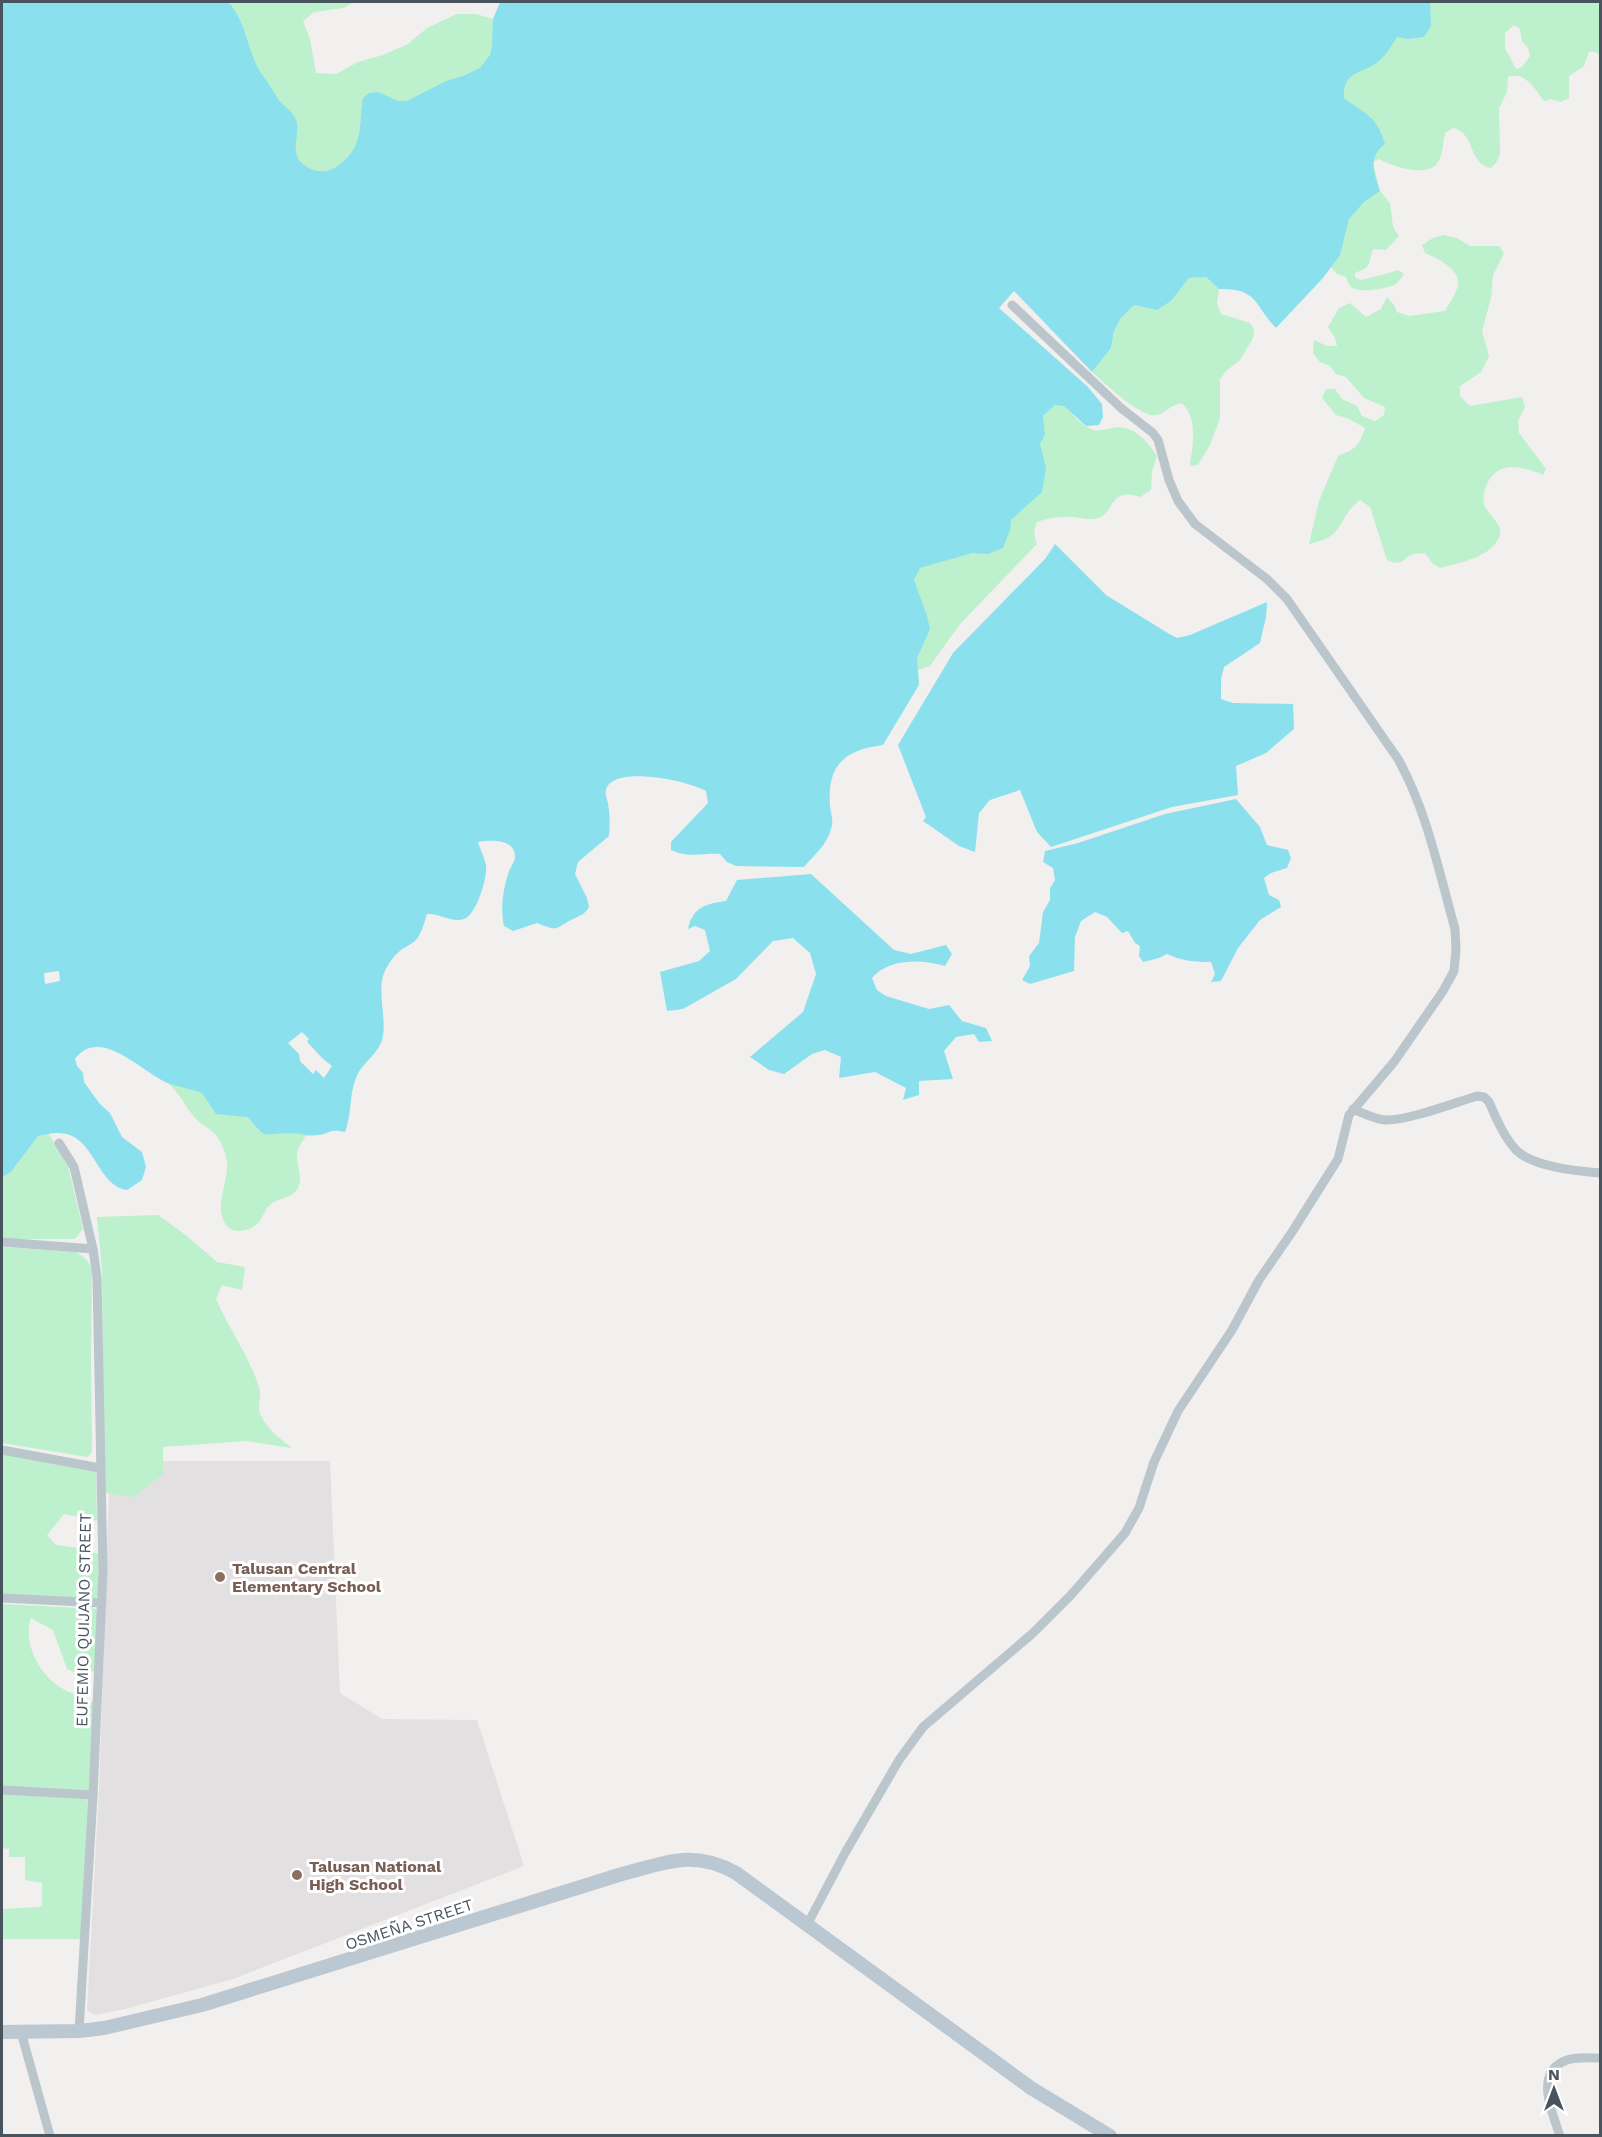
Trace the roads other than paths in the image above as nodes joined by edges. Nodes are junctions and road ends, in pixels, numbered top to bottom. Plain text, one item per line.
1 (1012, 305) dead end
2 (1353, 1109) junction
3 (59, 1143) dead end
4 (1600, 1173) edge
5 (2, 1242) edge
6 (93, 1250) junction
7 (2, 1450) edge
8 (100, 1468) junction
9 (2, 1598) edge
10 (102, 1603) junction
11 (2, 1790) edge
12 (93, 1795) junction
13 (807, 1925) junction
14 (2, 2031) edge
15 (79, 2031) junction
16 (21, 2032) junction
17 (1600, 2058) edge
18 (50, 2136) edge
19 (1110, 2136) edge
20 (1560, 2136) edge

1 - 2 street
2 - 4 street
2 - 13 street
3 - 6 street, EUFEMIO QUIJANO STREET
5 - 6 street
6 - 8 street, EUFEMIO QUIJANO STREET
7 - 8 street
8 - 10 street, EUFEMIO QUIJANO STREET
9 - 10 street
10 - 12 street, EUFEMIO QUIJANO STREET
11 - 12 street
12 - 15 street, EUFEMIO QUIJANO STREET
13 - 15 main road, OSMEÑA STREET
13 - 19 main road, OSMEÑA STREET
14 - 16 main road, OSMEÑA STREET
15 - 16 main road, OSMEÑA STREET
16 - 18 street
17 - 20 street

